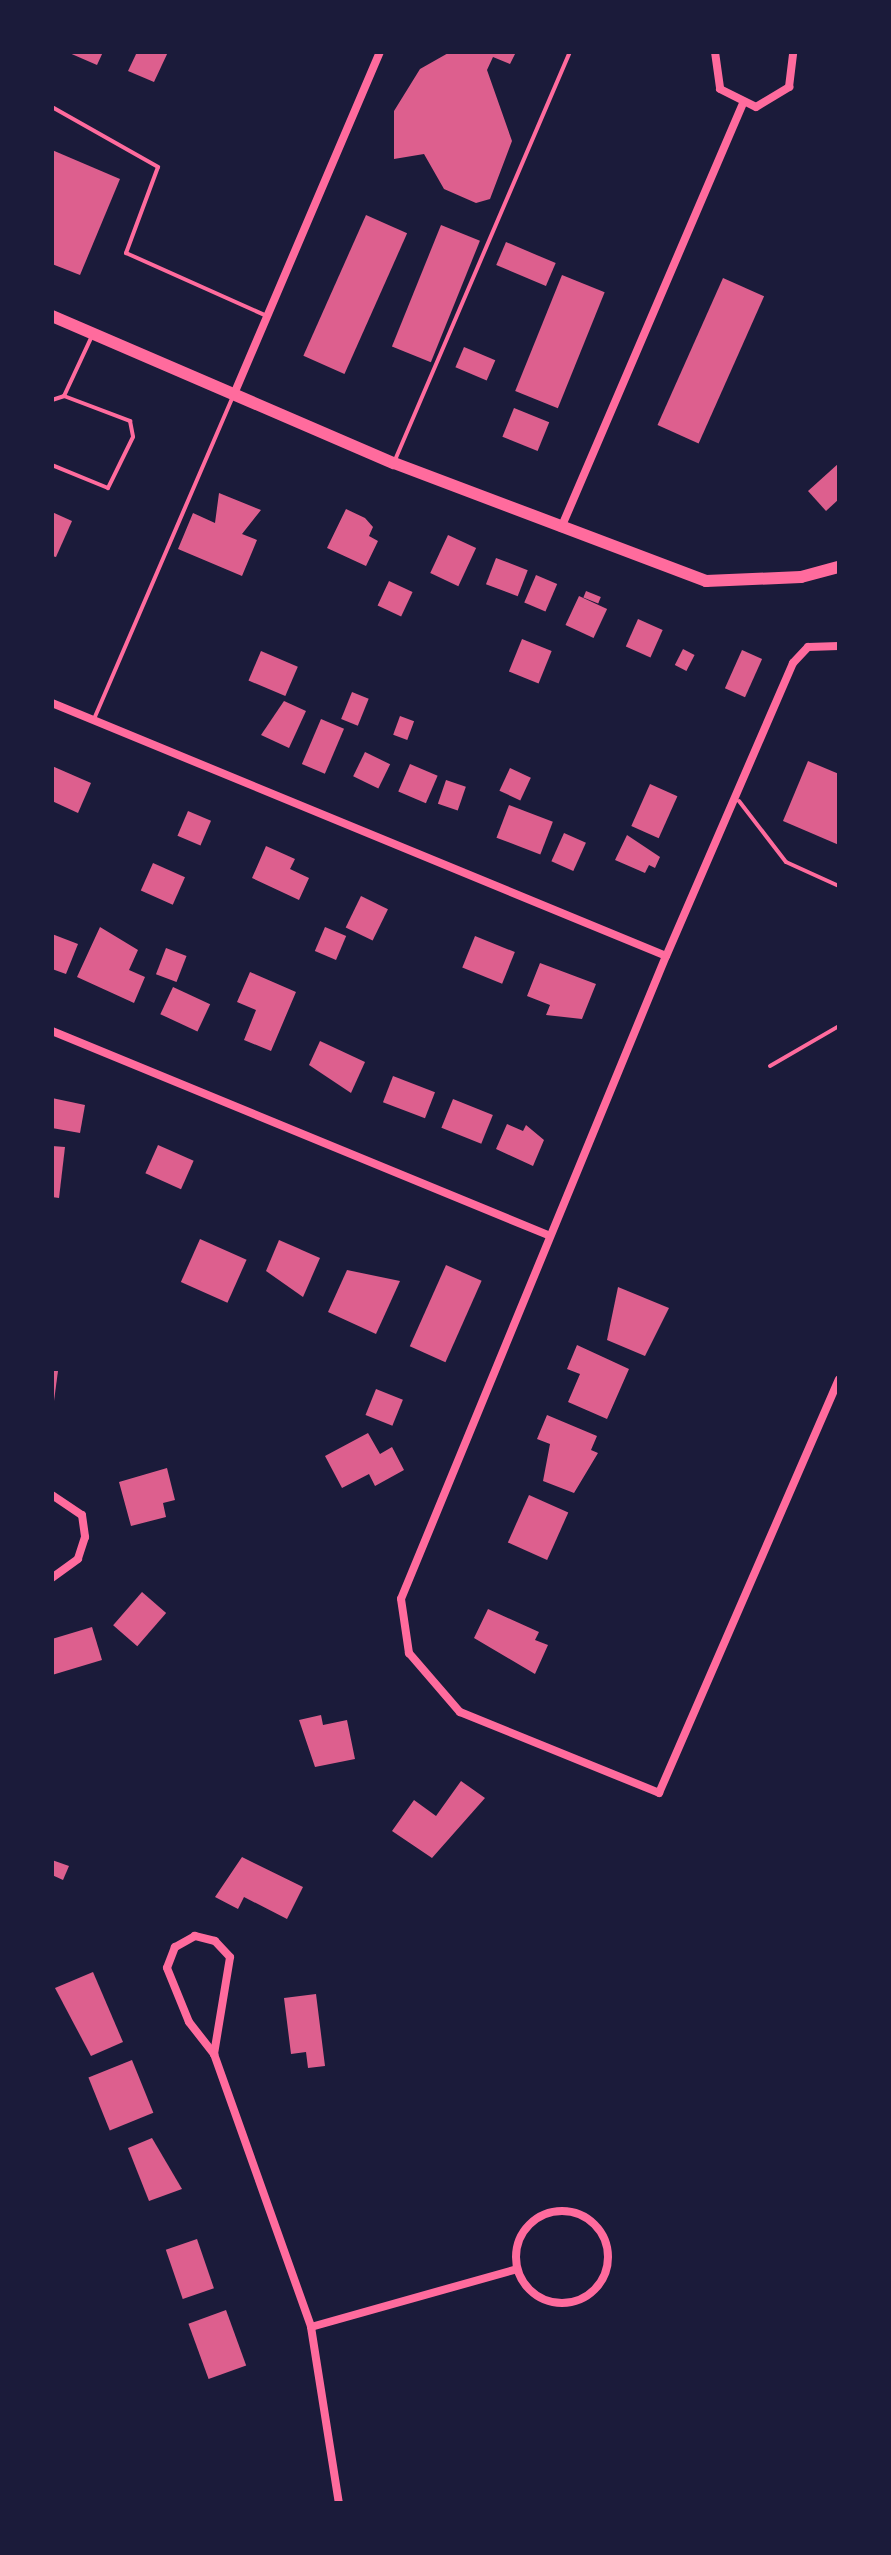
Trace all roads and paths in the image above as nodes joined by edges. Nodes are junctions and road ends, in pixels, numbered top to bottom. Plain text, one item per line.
1 (380, 52) edge
2 (570, 52) edge
3 (715, 52) edge
4 (793, 52) edge
5 (742, 105) junction
6 (52, 107) edge
7 (52, 316) edge
8 (267, 316) junction
9 (93, 334) junction
10 (234, 394) junction
11 (64, 396) junction
12 (52, 400) edge
13 (394, 463) junction
14 (52, 465) edge
15 (560, 529) junction
16 (839, 567) edge
17 (839, 646) edge
18 (52, 703) edge
19 (93, 721) junction
20 (739, 801) junction
21 (839, 886) edge
22 (666, 956) junction
23 (839, 1026) edge
24 (52, 1031) edge
25 (770, 1066) dead end
26 (548, 1235) junction
27 (839, 1379) edge
28 (52, 1495) edge
29 (52, 1578) edge
30 (214, 2054) junction
31 (517, 2269) junction
32 (311, 2327) junction
33 (339, 2503) edge

1 - 8 street
2 - 13 lane
3 - 5 street
4 - 5 street
5 - 15 street
6 - 8 lane
7 - 9 main road
8 - 10 street
9 - 10 main road
9 - 11 lane
10 - 13 main road
10 - 19 lane
11 - 12 lane
11 - 14 lane
13 - 15 main road
15 - 16 main road
17 - 20 street
18 - 19 street
19 - 22 street
20 - 21 lane
20 - 22 street
22 - 26 street
23 - 25 lane
24 - 26 street
26 - 27 street
28 - 29 street
30 - 30 street
30 - 32 street
31 - 31 street
31 - 32 street
32 - 33 street

